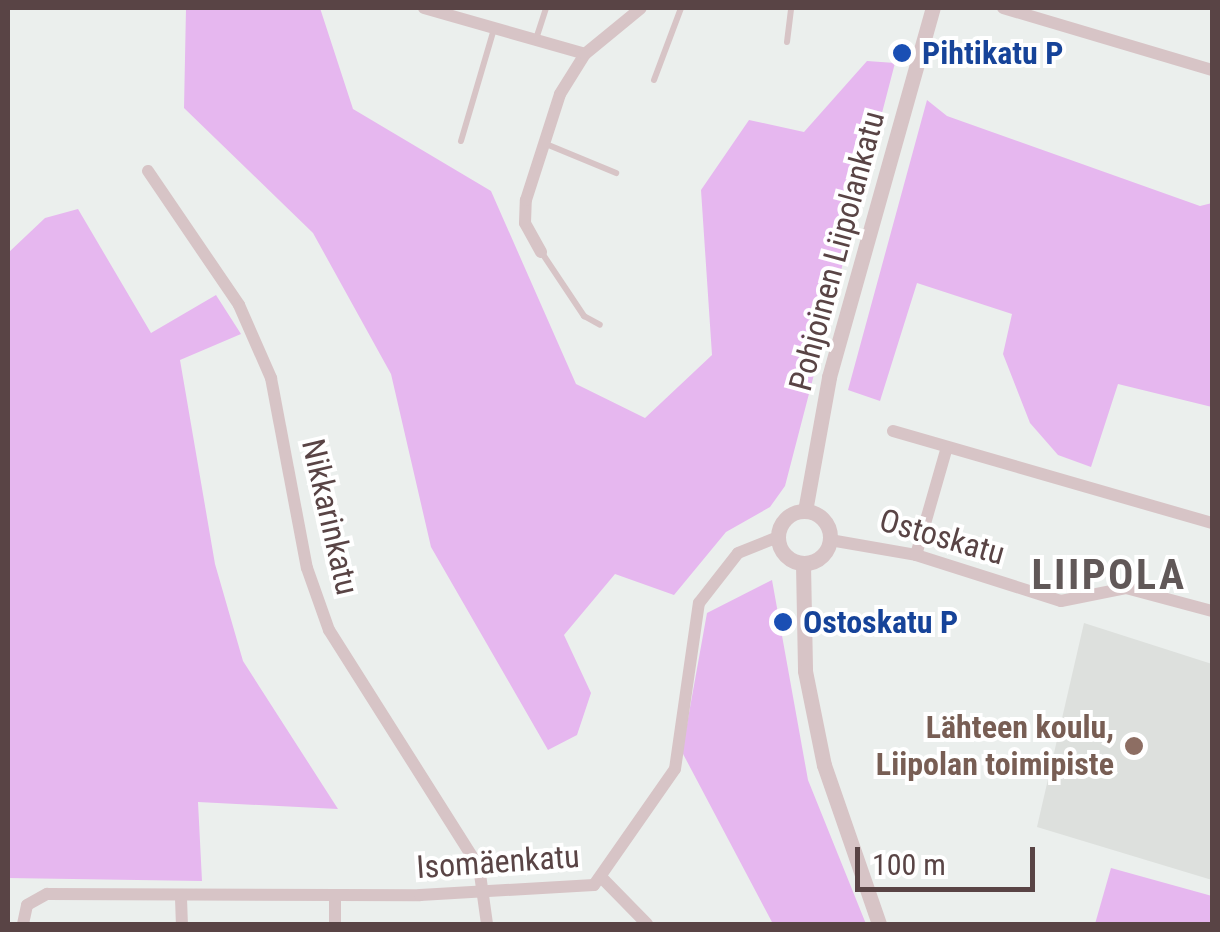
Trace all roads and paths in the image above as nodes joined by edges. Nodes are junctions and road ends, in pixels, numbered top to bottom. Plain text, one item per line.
1 (426, 8) edge
2 (546, 8) edge
3 (641, 8) edge
4 (681, 8) edge
5 (791, 8) edge
6 (932, 8) edge
7 (1003, 8) edge
8 (494, 28) junction
9 (536, 40) junction
10 (787, 42) dead end
11 (585, 54) junction
12 (1212, 70) edge
13 (654, 80) dead end
14 (460, 141) dead end
15 (540, 144) junction
16 (148, 171) dead end
17 (616, 173) dead end
18 (541, 252) joint
19 (600, 325) dead end
20 (893, 431) dead end
21 (948, 446) junction
22 (805, 511) junction
23 (1212, 522) edge
24 (778, 537) junction
25 (830, 540) junction
26 (916, 555) junction
27 (803, 564) junction
28 (1212, 611) edge
29 (603, 879) junction
30 (487, 889) junction
31 (335, 896) junction
32 (182, 898) junction
33 (23, 924) edge
34 (182, 924) edge
35 (336, 924) edge
36 (487, 924) edge
37 (647, 924) edge
38 (879, 924) edge

1 - 8 street
2 - 9 lane
3 - 11 street
4 - 13 lane
5 - 10 lane
6 - 22 street, Pohjoinen Liipolankatu
7 - 12 street
8 - 9 street
8 - 14 lane
9 - 11 street
11 - 15 street
15 - 17 lane
15 - 18 street
16 - 30 street, Nikkarinkatu
18 - 19 lane
20 - 21 street
21 - 23 street
21 - 26 street
22 - 24 street
22 - 25 street
24 - 27 street
24 - 29 street, Isomäenkatu
25 - 26 street, Ostoskatu
25 - 27 street
26 - 28 street, Ostoskatu
27 - 38 street
29 - 30 street, Isomäenkatu
29 - 37 street
30 - 31 street, Isomäenkatu
30 - 36 street
31 - 32 street, Isomäenkatu
31 - 35 street
32 - 33 street, Isomäenkatu
32 - 34 street

